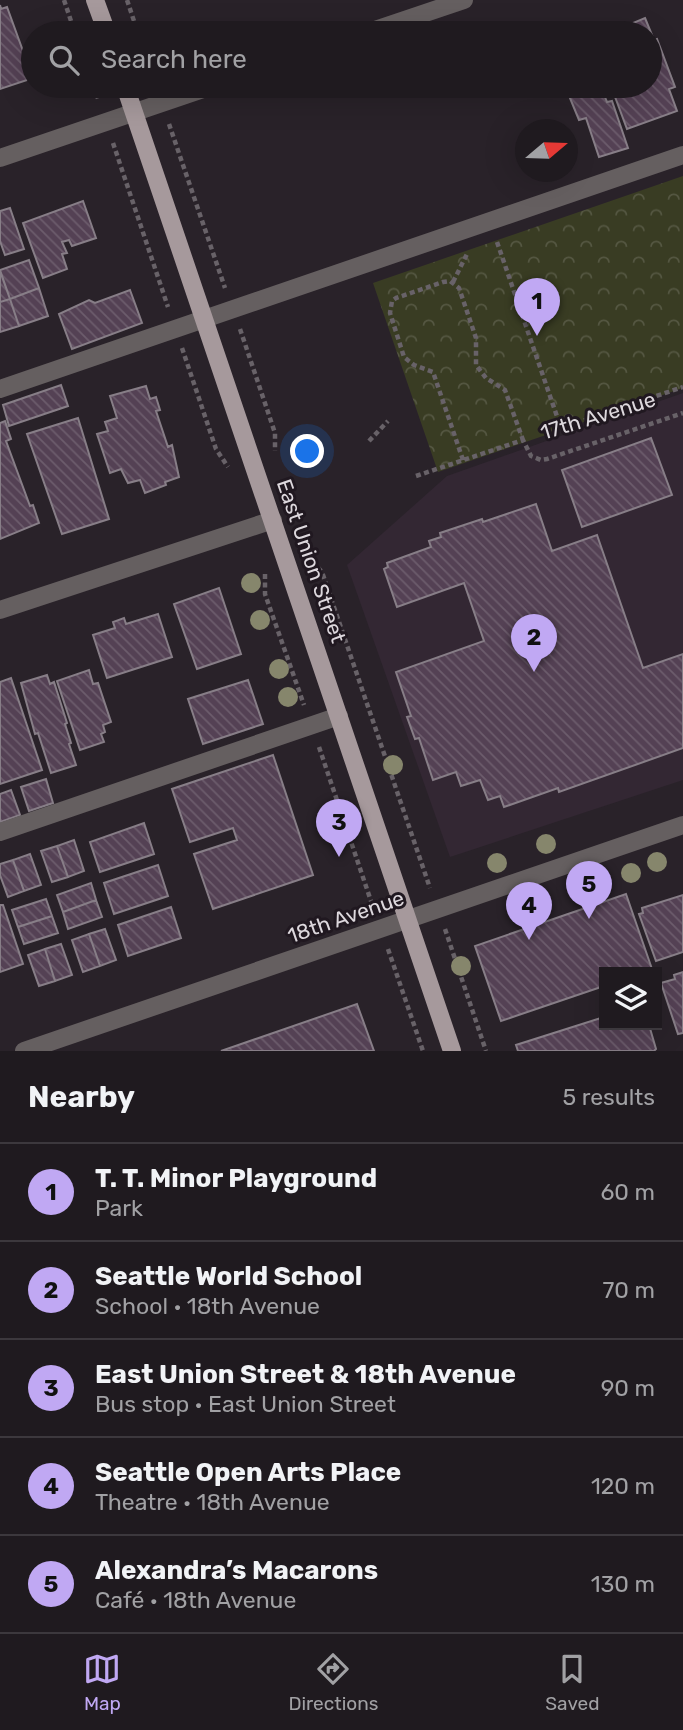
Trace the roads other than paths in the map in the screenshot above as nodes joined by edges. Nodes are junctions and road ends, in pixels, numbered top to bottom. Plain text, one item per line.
1 (95, 0) edge
2 (464, 0) edge
3 (103, 21) edge
4 (402, 21) edge
5 (129, 98) edge
6 (176, 98) edge
7 (133, 112) junction
8 (683, 155) edge
9 (0, 158) edge
10 (204, 320) junction
11 (0, 389) edge
12 (273, 520) junction
13 (0, 610) edge
14 (339, 716) junction
15 (683, 825) edge
16 (0, 832) edge
17 (407, 920) junction
18 (23, 1051) edge
19 (453, 1051) edge

1 - 3 main road
2 - 4 street
5 - 7 main road, East Union Street
6 - 7 street
7 - 9 street
7 - 10 main road, East Union Street
8 - 10 street
10 - 11 street
10 - 12 main road, East Union Street
12 - 13 street
12 - 14 main road, East Union Street
14 - 16 street
14 - 17 main road, East Union Street
15 - 17 street, 18th Avenue
17 - 18 street, 18th Avenue
17 - 19 main road, East Union Street

